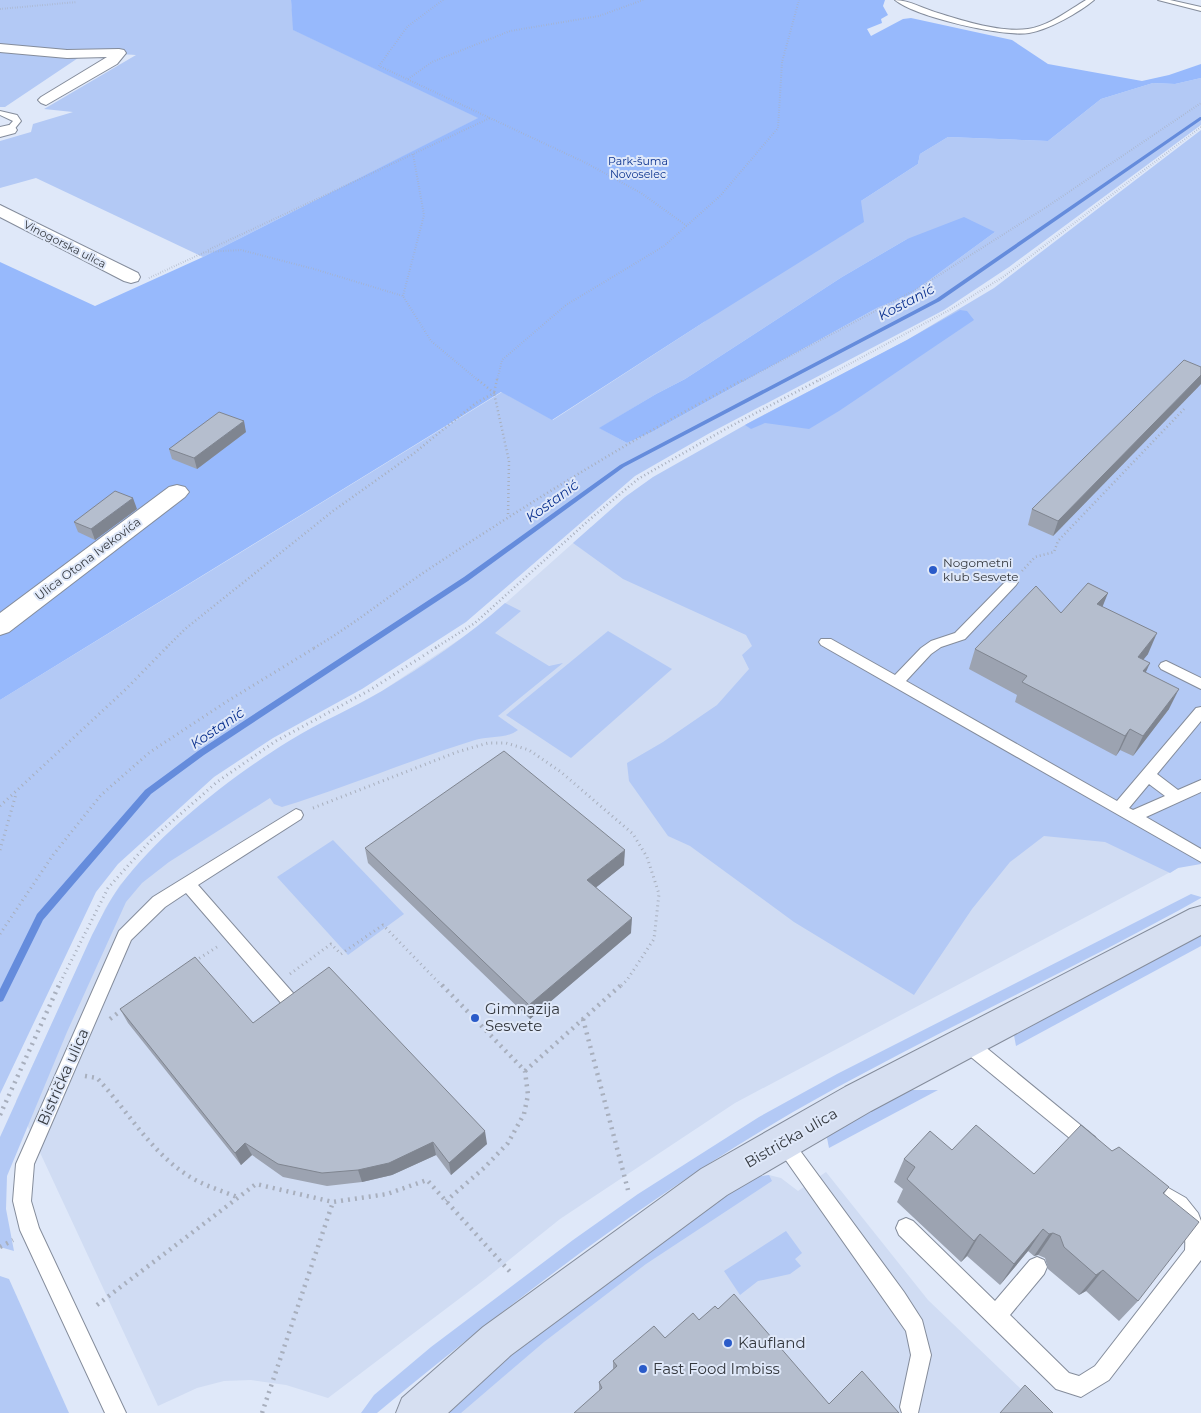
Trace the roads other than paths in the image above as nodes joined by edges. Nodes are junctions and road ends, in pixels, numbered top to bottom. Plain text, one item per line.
1 (898, 0) edge
2 (1091, 0) edge
3 (1161, 0) edge
4 (1201, 9) edge
5 (0, 48) edge
6 (46, 100) dead end
7 (0, 113) edge
8 (5, 131) edge
9 (0, 210) edge
10 (131, 277) road end
11 (177, 492) dead end
12 (1012, 582) road end
13 (0, 626) edge
14 (826, 642) dead end
15 (1166, 666) dead end
16 (897, 682) junction
17 (1201, 684) edge
18 (1201, 712) edge
19 (1148, 774) junction
20 (1201, 786) edge
21 (1177, 796) junction
22 (1120, 808) junction
23 (296, 815) road end
24 (1134, 816) junction
25 (1201, 856) edge
26 (187, 883) junction
27 (1201, 919) edge
28 (287, 998) edge
29 (966, 1042) junction
30 (784, 1143) junction
31 (1101, 1154) edge
32 (1131, 1176) edge
33 (906, 1228) dead end
34 (1037, 1267) edge
35 (996, 1316) junction
36 (910, 1407) dead end
37 (116, 1413) edge
38 (417, 1413) edge

1 - 2 lane
3 - 4 lane
5 - 6 street
7 - 8 lane
9 - 10 street, Vinogorska ulica
11 - 13 street, Ulica Otona Ivekovića
12 - 16 lane
14 - 16 lane
15 - 17 lane
16 - 22 lane
18 - 19 lane
19 - 21 lane
19 - 22 lane
20 - 21 lane
21 - 24 lane
22 - 24 lane
23 - 26 lane, Bistrička ulica
24 - 25 lane
26 - 28 lane
26 - 37 lane, Bistrička ulica
27 - 29 main road, Bistrička ulica
29 - 30 main road, Bistrička ulica
29 - 31 lane
30 - 36 lane
30 - 38 main road, Bistrička ulica
32 - 35 lane
33 - 35 lane
34 - 35 lane

